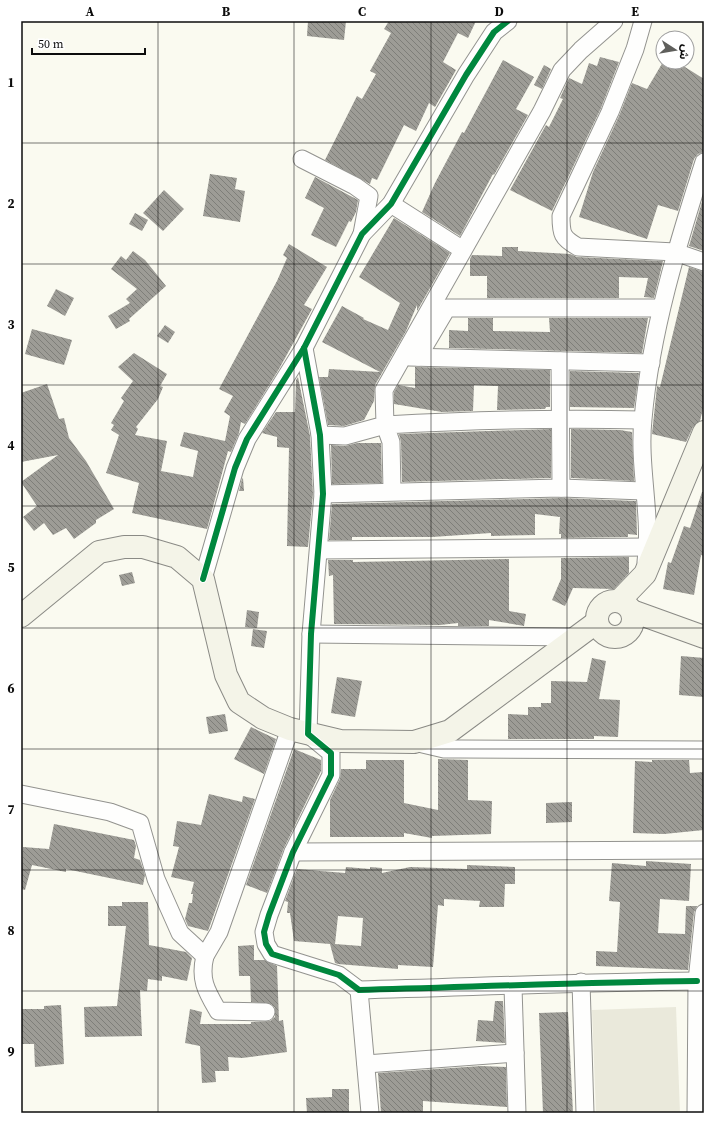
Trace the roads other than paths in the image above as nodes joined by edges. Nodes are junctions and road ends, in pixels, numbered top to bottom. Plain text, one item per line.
1 (508, 21) edge
2 (614, 21) edge
3 (643, 21) edge
4 (302, 159) dead end
5 (704, 162) edge
6 (391, 204) junction
7 (362, 234) junction
8 (463, 250) junction
9 (675, 252) junction
10 (704, 262) edge
11 (661, 308) junction
12 (304, 348) junction
13 (401, 357) junction
14 (418, 358) junction
15 (560, 361) junction
16 (651, 363) junction
17 (560, 418) junction
18 (642, 420) junction
19 (385, 425) junction
20 (704, 432) edge
21 (320, 435) junction
22 (560, 488) junction
23 (392, 491) junction
24 (644, 491) junction
25 (323, 494) junction
26 (648, 547) junction
27 (319, 550) junction
28 (645, 574) junction
29 (203, 579) junction
30 (627, 614) junction
31 (21, 616) edge
32 (598, 622) junction
33 (311, 634) junction
34 (701, 636) edge
35 (576, 637) junction
36 (299, 731) junction
37 (412, 741) junction
38 (704, 750) edge
39 (21, 794) edge
40 (704, 850) edge
41 (293, 852) junction
42 (704, 913) edge
43 (205, 956) junction
44 (697, 981) junction
45 (581, 982) junction
46 (513, 987) junction
47 (359, 990) junction
48 (266, 1012) dead end
49 (515, 1053) junction
50 (366, 1064) junction
51 (370, 1113) edge
52 (517, 1113) edge
53 (585, 1113) edge
54 (696, 1113) edge

1 - 6 street
2 - 8 street
3 - 9 street
4 - 7 street
5 - 9 street
6 - 7 street
6 - 8 street
7 - 12 street
8 - 13 street
9 - 10 street
9 - 11 street
11 - 14 street
11 - 16 street
12 - 21 street
12 - 29 street
13 - 14 street
13 - 19 street
14 - 15 street
15 - 16 street
15 - 17 street
16 - 18 street
17 - 18 street
17 - 19 street
17 - 22 street
18 - 24 street
19 - 21 street
19 - 23 street
20 - 28 main road
21 - 25 street
22 - 23 street
22 - 24 street
23 - 25 street
24 - 26 street
25 - 27 street
26 - 27 street
26 - 28 street
27 - 33 street
28 - 30 main road
29 - 31 main road
29 - 36 main road
30 - 32 main road
30 - 32 main road
30 - 34 main road
32 - 35 main road
33 - 35 street
33 - 36 street
35 - 37 main road
36 - 37 main road
36 - 41 street
36 - 43 street
37 - 38 street
39 - 43 street
40 - 41 street
41 - 47 street
42 - 44 street
43 - 48 street
44 - 45 street
44 - 54 street
45 - 46 street
45 - 53 street
46 - 47 street
46 - 49 street
47 - 50 street
49 - 50 street
49 - 52 street
50 - 51 street

